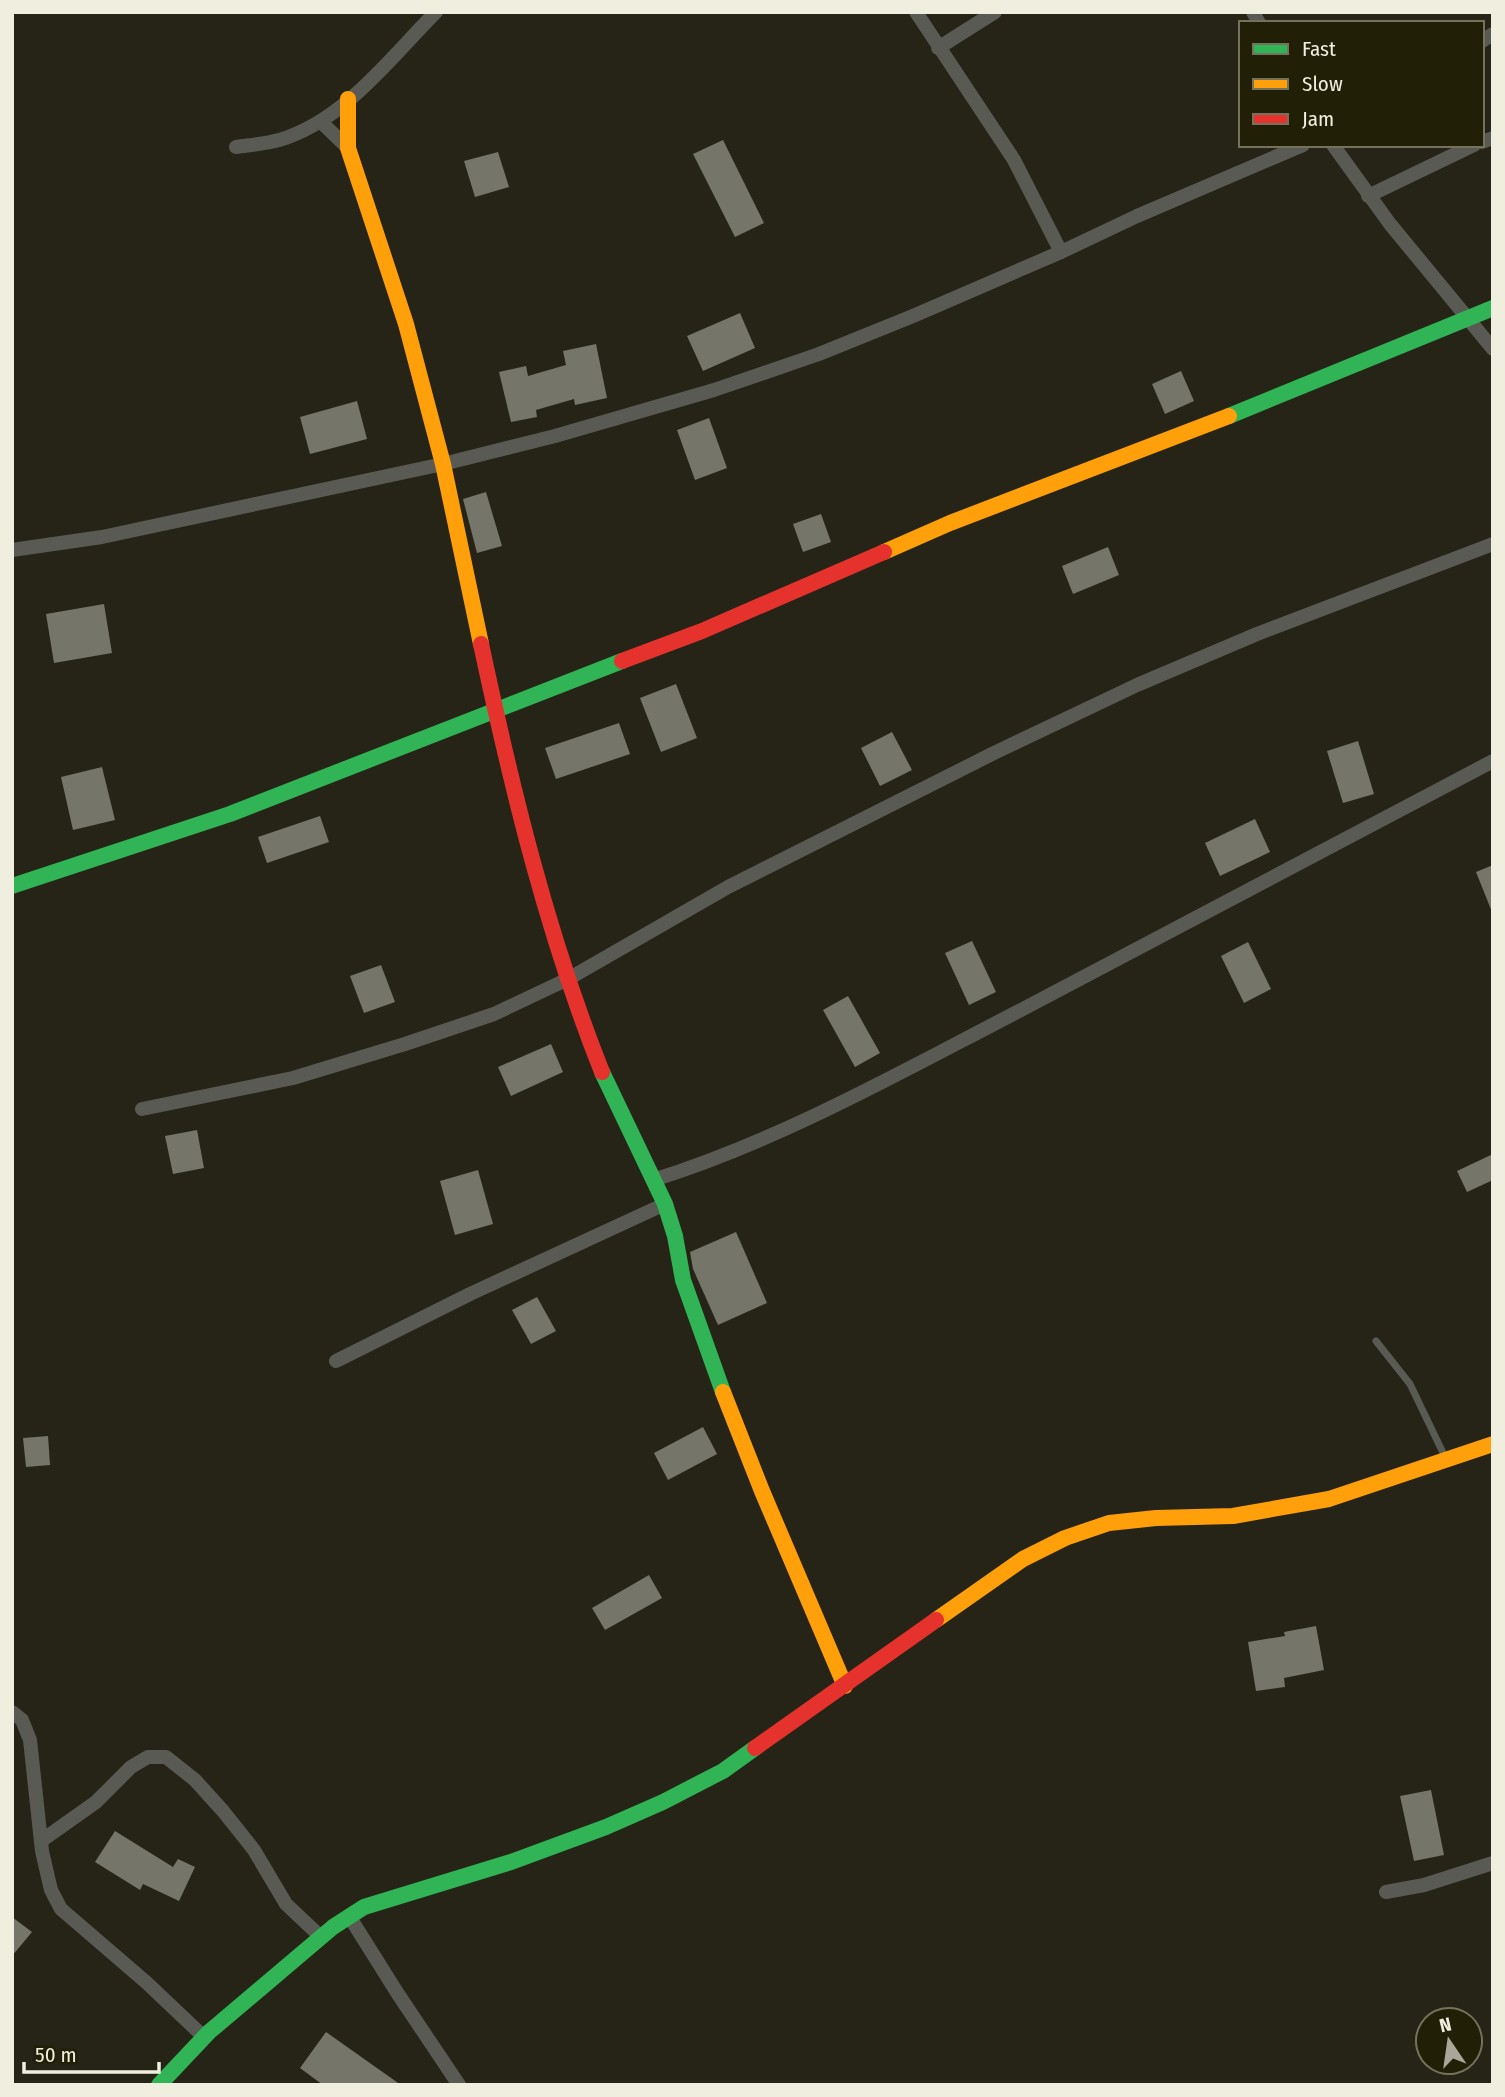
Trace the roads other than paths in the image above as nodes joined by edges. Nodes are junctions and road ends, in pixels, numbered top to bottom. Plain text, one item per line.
1 (436, 12) edge
2 (916, 12) edge
3 (995, 12) edge
4 (938, 48) junction
5 (348, 99) junction
6 (321, 122) junction
7 (236, 147) dead end
8 (1298, 147) edge
9 (1335, 147) edge
10 (1470, 147) edge
11 (348, 148) junction
12 (1368, 196) junction
13 (1061, 252) junction
14 (1493, 308) edge
15 (1468, 318) junction
16 (1493, 349) edge
17 (443, 464) junction
18 (1493, 544) edge
19 (12, 550) edge
20 (495, 709) junction
21 (1493, 761) edge
22 (12, 886) edge
23 (568, 979) junction
24 (142, 1109) dead end
25 (653, 1180) junction
26 (665, 1204) junction
27 (1376, 1341) dead end
28 (336, 1361) dead end
29 (1493, 1444) edge
30 (1446, 1459) junction
31 (845, 1686) junction
32 (12, 1712) edge
33 (41, 1841) junction
34 (1493, 1863) edge
35 (1386, 1892) dead end
36 (349, 1916) junction
37 (321, 1937) junction
38 (204, 2037) junction
39 (159, 2085) edge
40 (459, 2085) edge

1 - 5 street
2 - 4 street
3 - 4 street
4 - 13 street
5 - 6 street
5 - 11 street
6 - 7 street
6 - 11 street
8 - 13 street
9 - 12 street
10 - 12 street
11 - 17 street
12 - 15 street
13 - 17 street
14 - 15 street
15 - 16 street
15 - 20 street
17 - 19 street
17 - 20 street
18 - 23 street
20 - 22 street
20 - 23 street
21 - 25 street
23 - 24 street
23 - 25 street
25 - 26 street
26 - 28 street
26 - 31 street
27 - 30 lane
29 - 30 street
30 - 31 street
31 - 36 street
32 - 33 street
33 - 37 street
33 - 38 street
34 - 35 street
36 - 37 street
36 - 40 street
37 - 38 street
38 - 39 street

